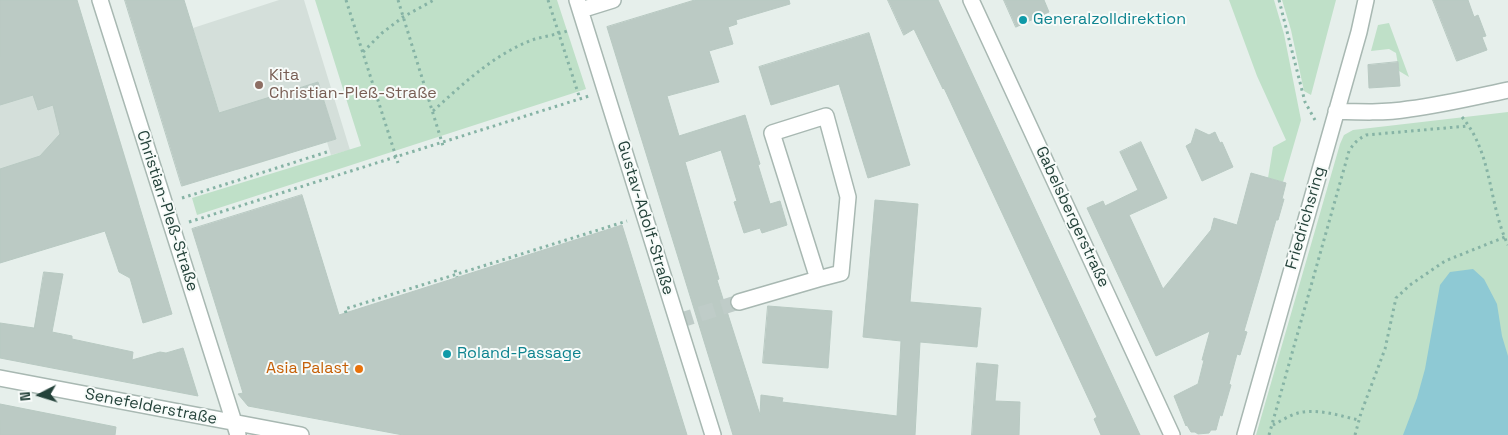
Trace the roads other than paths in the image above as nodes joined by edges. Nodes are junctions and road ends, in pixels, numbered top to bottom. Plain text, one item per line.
1 (100, 0) edge
2 (613, 0) edge
3 (972, 0) edge
4 (1366, 0) edge
5 (579, 5) edge
6 (1508, 90) edge
7 (1336, 111) junction
8 (818, 278) junction
9 (739, 302) tunnel mouth
10 (0, 378) edge
11 (236, 429) edge
12 (301, 435) edge
13 (713, 435) edge
14 (1172, 435) edge
15 (1244, 435) edge

1 - 11 street, Christian-Pleß-Straße
2 - 5 street
3 - 14 street, Gabelsbergerstraße
4 - 7 street, Friedrichsring
5 - 13 street, Gustav-Adolf-Straße
6 - 7 street
7 - 15 street, Friedrichsring
8 - 8 street
8 - 9 street
10 - 11 street, Senefelderstraße
11 - 12 street, Senefelderstraße

